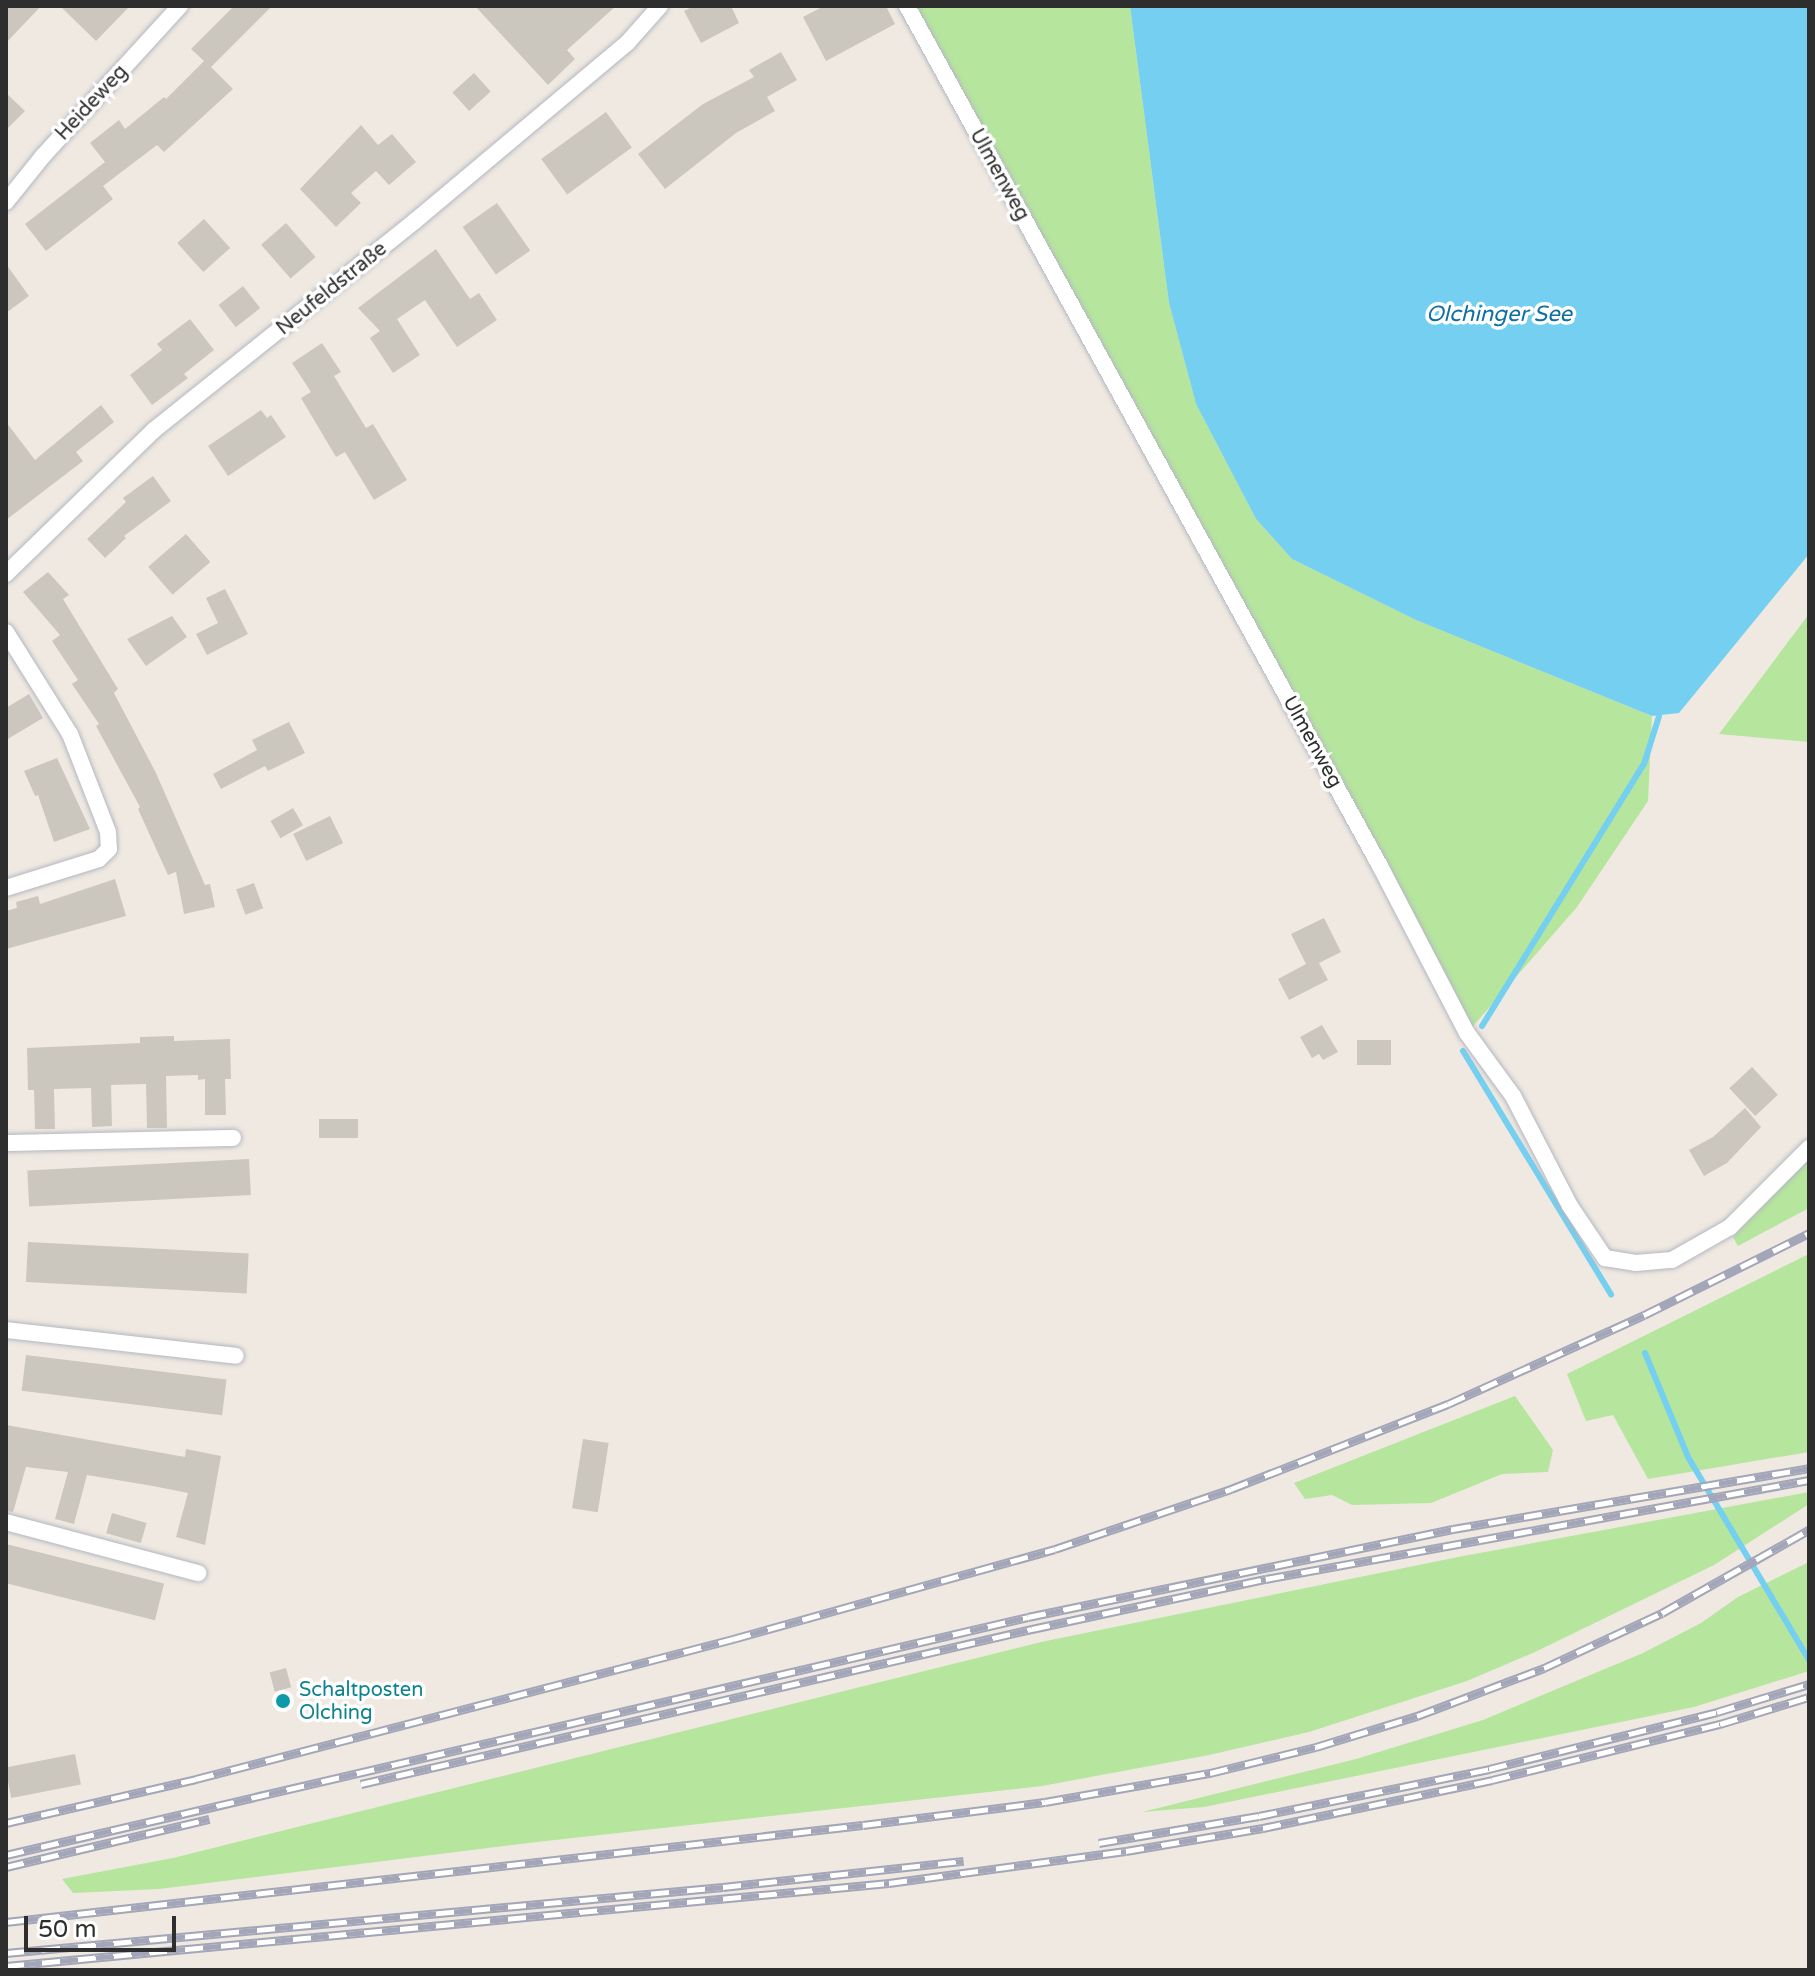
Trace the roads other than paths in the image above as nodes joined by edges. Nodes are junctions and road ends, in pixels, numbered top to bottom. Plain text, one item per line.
1 (180, 6) edge
2 (660, 6) edge
3 (907, 6) edge
4 (6, 202) edge
5 (6, 574) edge
6 (6, 632) edge
7 (6, 888) edge
8 (233, 1138) dead end
9 (6, 1143) edge
10 (1809, 1148) edge
11 (6, 1330) edge
12 (236, 1356) dead end
13 (6, 1522) edge
14 (198, 1573) dead end

1 - 4 street, Heideweg
2 - 5 street, Neufeldstraße
3 - 10 street, Ulmenweg
6 - 7 street
8 - 9 street
11 - 12 street
13 - 14 street

